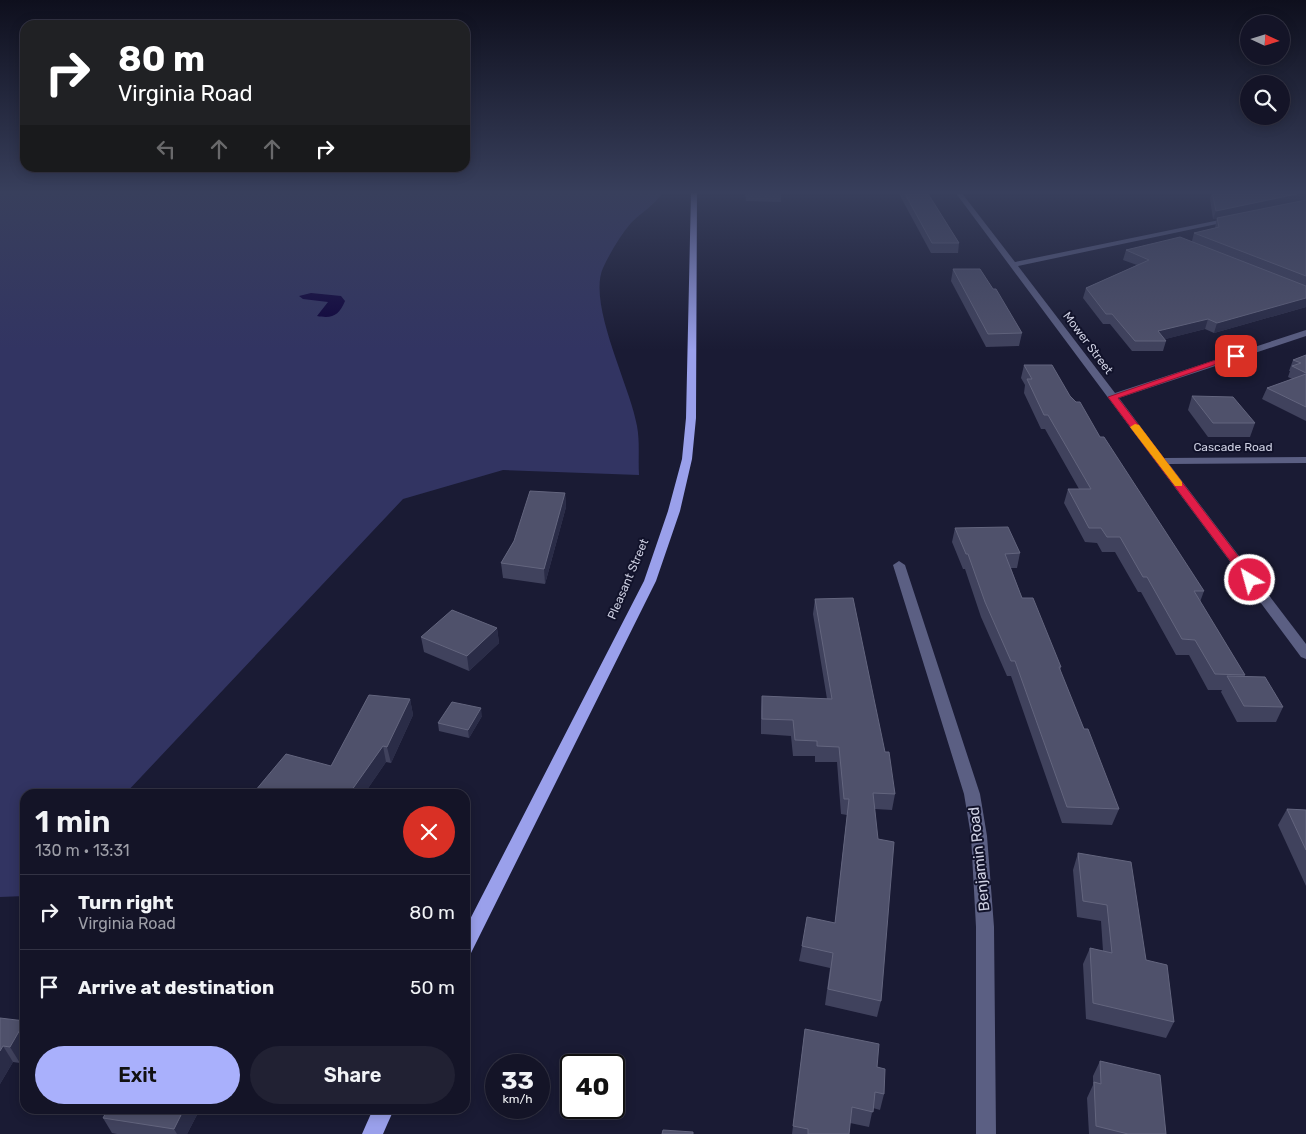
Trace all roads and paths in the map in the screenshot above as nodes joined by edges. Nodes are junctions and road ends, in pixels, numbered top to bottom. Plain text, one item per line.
1 (693, 245) edge
2 (999, 245) edge
3 (1108, 245) edge
4 (1014, 265) junction
5 (1306, 333) edge
6 (1112, 397) junction
7 (1306, 460) edge
8 (1161, 461) junction
9 (899, 565) dead end
10 (1306, 654) edge
11 (470, 937) edge
12 (382, 1114) edge
13 (372, 1134) edge
14 (986, 1134) edge

1 - 11 main road, Pleasant Street
2 - 4 street, Mower Street
3 - 4 street
4 - 6 street, Mower Street
5 - 6 street
6 - 8 street, Mower Street
7 - 8 street, Cascade Road
8 - 10 street, Mower Street
9 - 14 street, Benjamin Road
12 - 13 main road

